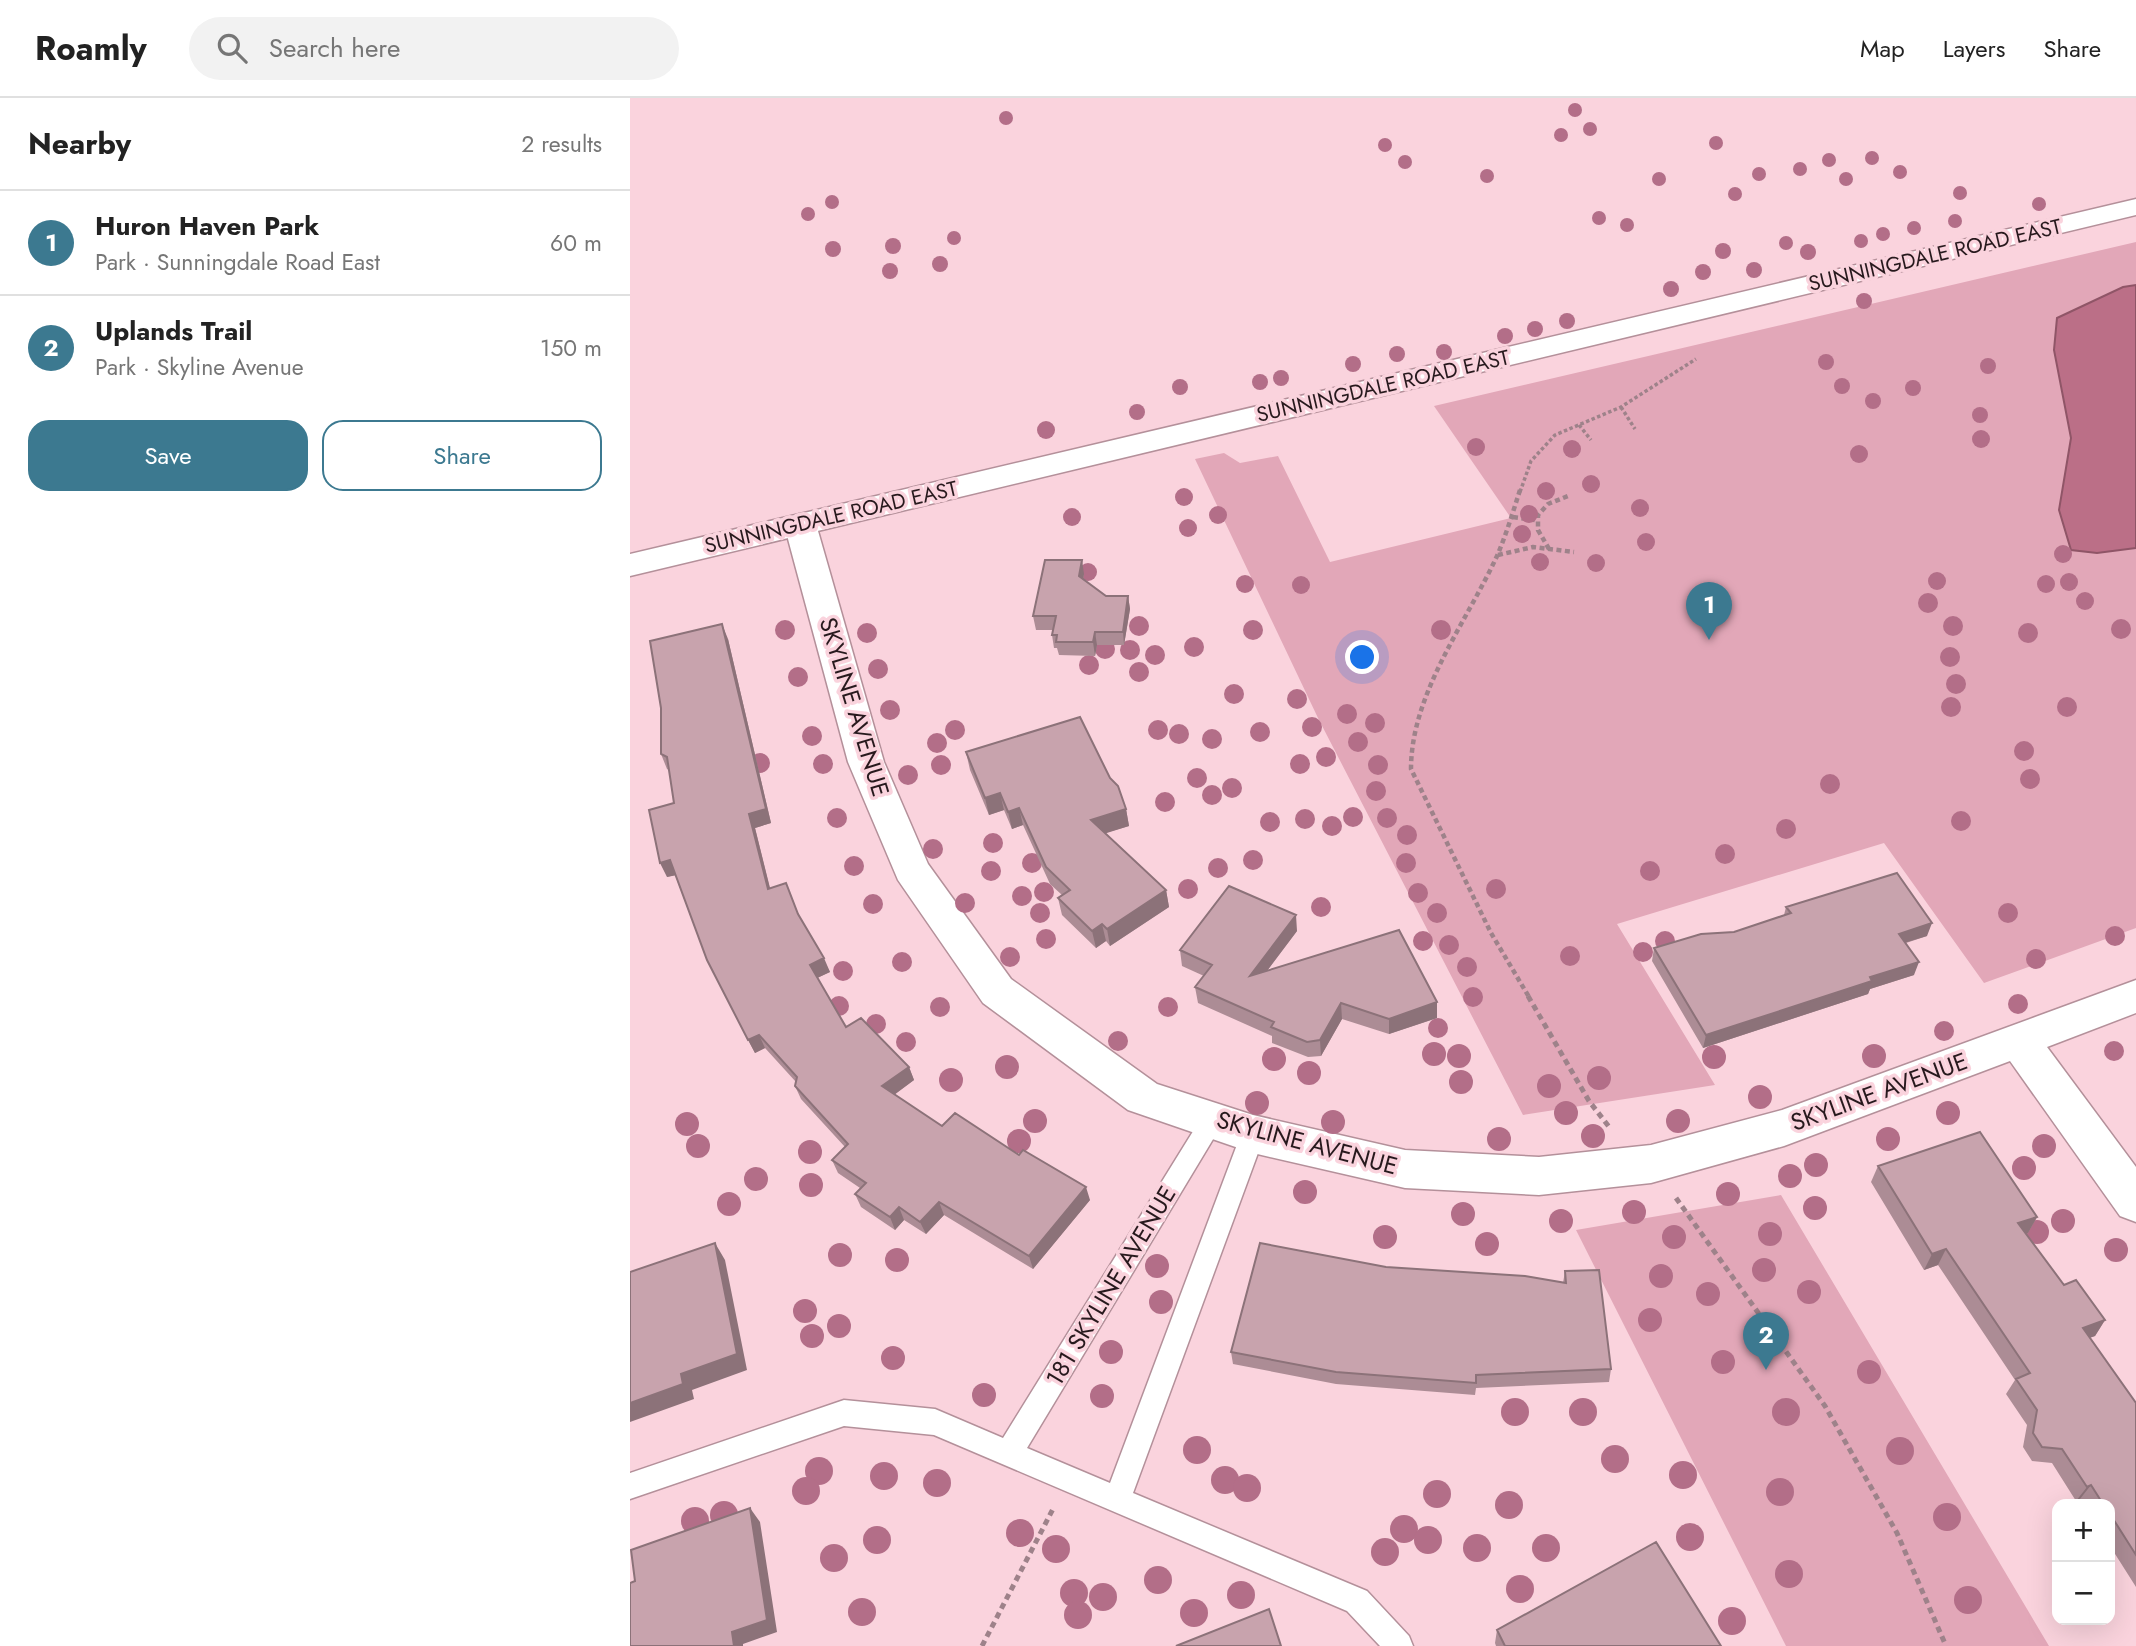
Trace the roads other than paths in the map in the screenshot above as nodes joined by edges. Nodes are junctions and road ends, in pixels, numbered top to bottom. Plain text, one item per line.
1 (2136, 207) edge
2 (800, 524) junction
3 (630, 565) edge
4 (2136, 996) edge
5 (2018, 1040) junction
6 (1213, 1119) junction
7 (1254, 1133) junction
8 (2136, 1202) edge
9 (1009, 1454) junction
10 (630, 1486) edge
11 (1117, 1500) junction
12 (1399, 1646) edge

1 - 2 street, SUNNINGDALE ROAD EAST
2 - 3 street, SUNNINGDALE ROAD EAST
2 - 6 street, SKYLINE AVENUE
4 - 5 street, SKYLINE AVENUE
5 - 7 street, SKYLINE AVENUE
5 - 8 street
6 - 7 street, SKYLINE AVENUE
6 - 9 lane, 181 SKYLINE AVENUE
7 - 11 lane
9 - 10 lane
9 - 11 lane
11 - 12 lane

